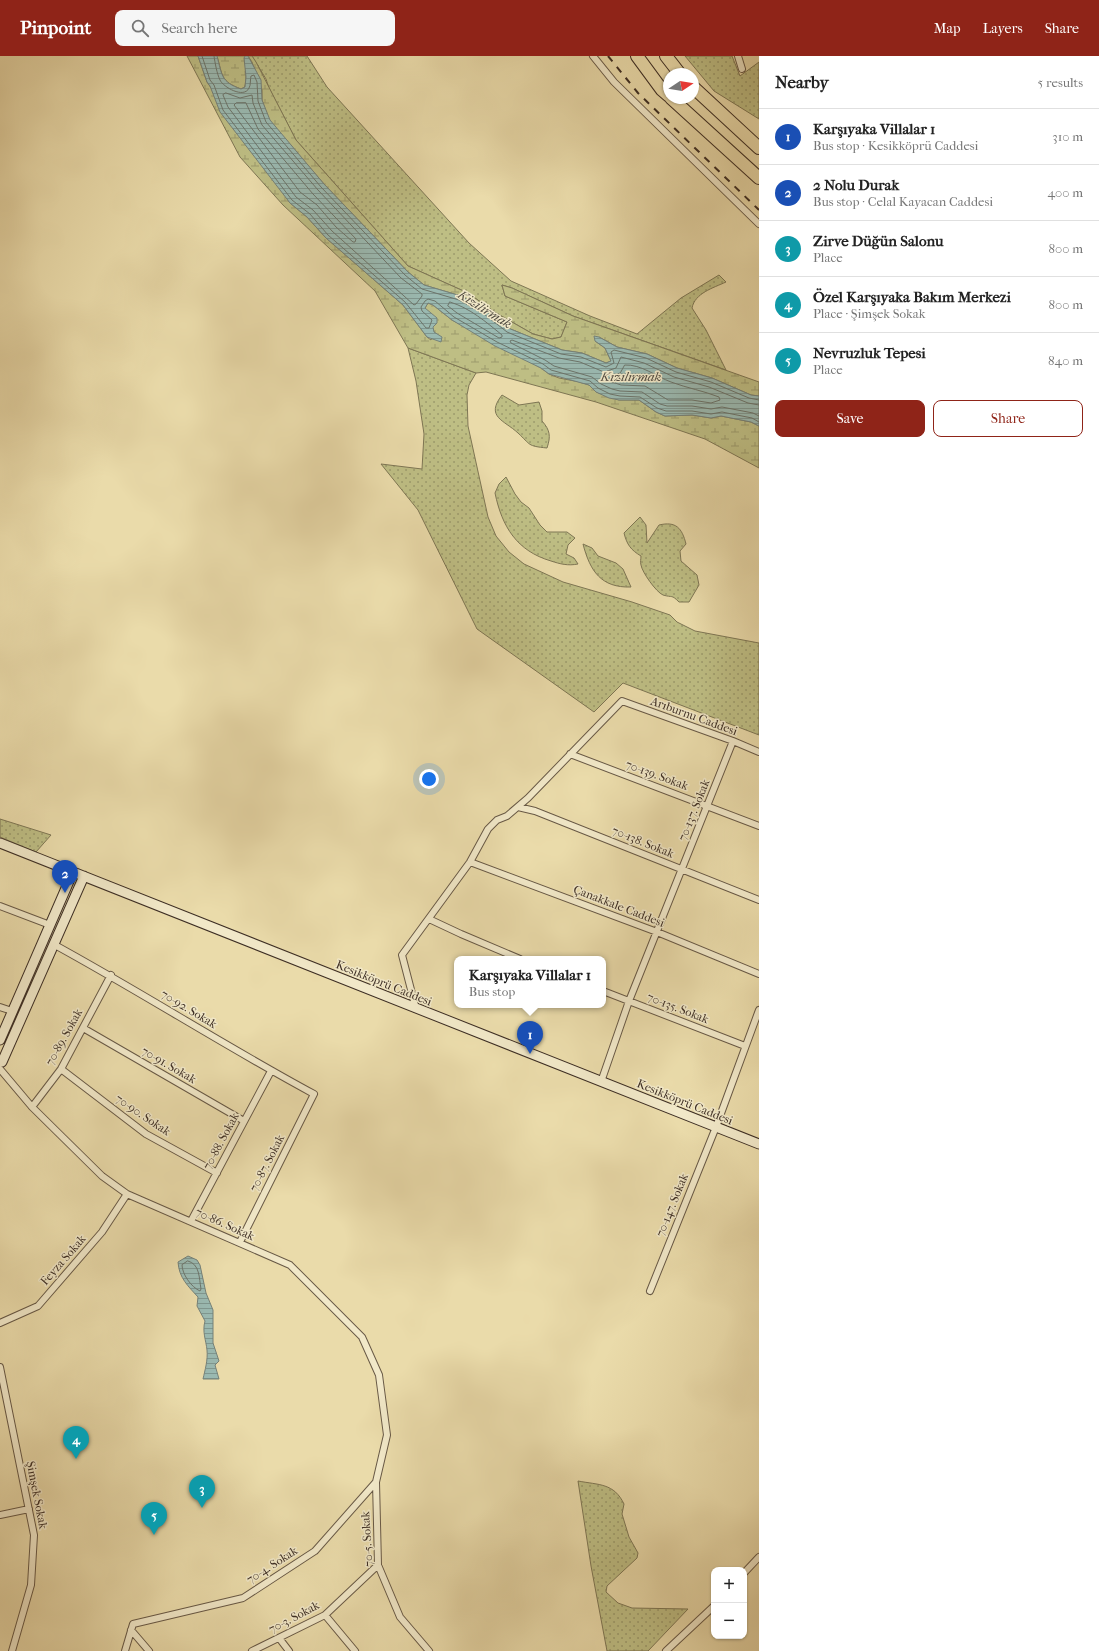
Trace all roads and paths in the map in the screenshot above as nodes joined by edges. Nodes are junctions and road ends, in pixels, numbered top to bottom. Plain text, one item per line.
1 (593, 56) edge
2 (638, 56) edge
3 (666, 56) edge
4 (738, 56) edge
5 (675, 68) edge
6 (742, 69) dead end
7 (663, 91) edge
8 (699, 93) edge
9 (678, 104) edge
10 (759, 148) edge
11 (759, 178) edge
12 (759, 224) edge
13 (733, 741) junction
14 (759, 752) edge
15 (570, 754) junction
16 (708, 805) junction
17 (518, 807) junction
18 (759, 826) edge
19 (0, 843) edge
20 (470, 862) junction
21 (682, 869) junction
22 (73, 872) junction
23 (84, 876) junction
24 (759, 900) edge
25 (0, 906) edge
26 (430, 919) junction
27 (50, 925) junction
28 (657, 932) junction
29 (53, 944) junction
30 (513, 956) edge
31 (759, 974) edge
32 (111, 975) junction
33 (606, 992) edge
34 (629, 1001) junction
35 (0, 1006) edge
36 (416, 1009) junction
37 (759, 1010) edge
38 (12, 1012) junction
39 (83, 1028) junction
40 (0, 1040) edge
41 (745, 1046) junction
42 (0, 1064) edge
43 (61, 1069) junction
44 (271, 1070) junction
45 (601, 1082) junction
46 (314, 1094) joint
47 (32, 1107) junction
48 (244, 1121) junction
49 (716, 1127) junction
50 (757, 1141) edge
51 (217, 1172) junction
52 (127, 1194) junction
53 (191, 1221) junction
54 (240, 1242) junction
55 (650, 1291) dead end
56 (0, 1323) edge
57 (0, 1367) edge
58 (3, 1400) edge
59 (387, 1435) joint
60 (376, 1482) junction
61 (28, 1509) junction
62 (0, 1515) edge
63 (759, 1557) edge
64 (378, 1565) junction
65 (747, 1570) edge
66 (711, 1609) edge
67 (325, 1615) junction
68 (131, 1630) junction
69 (279, 1638) junction
70 (12, 1651) edge
71 (125, 1651) edge
72 (148, 1651) edge
73 (252, 1651) edge
74 (289, 1651) edge
75 (356, 1651) edge
76 (428, 1651) edge
77 (666, 1651) edge

1 - 12 street
2 - 7 highway
3 - 5 highway
4 - 6 street
8 - 10 highway
9 - 11 highway
13 - 14 street, Arıburnu Caddesi
13 - 15 street, Arıburnu Caddesi
13 - 16 street, 70-137. Sokak
15 - 16 street, 70-139. Sokak
15 - 17 street
16 - 18 street, 70-139. Sokak
16 - 21 street, 70-137. Sokak
17 - 20 street
17 - 21 street, 70-138. Sokak
19 - 22 street, Kesikköprü Caddesi
20 - 26 street
20 - 28 street, Çanakkale Caddesi
21 - 24 street, 70-138. Sokak
21 - 28 street, 70-137. Sokak
22 - 23 street, Kesikköprü Caddesi
22 - 27 street
23 - 29 street
23 - 36 street, Kesikköprü Caddesi
25 - 27 street
26 - 30 street
26 - 36 street
27 - 38 street
28 - 31 street, Çanakkale Caddesi
28 - 34 street, 70-137. Sokak
29 - 32 street, 70-92. Sokak
29 - 42 street
32 - 39 street, 70-89. Sokak
32 - 44 street, 70-92. Sokak
33 - 34 street, 70-135. Sokak
34 - 41 street, 70-135. Sokak
34 - 45 street, 70-137. Sokak
35 - 38 street
36 - 45 street, Kesikköprü Caddesi
37 - 41 street, 70-147. Sokak
38 - 40 street
39 - 43 street, 70-89. Sokak
39 - 48 street, 70-91. Sokak
41 - 49 street, 70-147. Sokak
42 - 47 street, 70-86. Sokak
43 - 47 street, 70-89. Sokak
43 - 51 street, 70-90. Sokak
44 - 46 street, 70-92. Sokak
44 - 48 street, 70-88. Sokak
45 - 49 street, Kesikköprü Caddesi
46 - 54 street, 70-87. Sokak
47 - 52 street, 70-86. Sokak
48 - 51 street, 70-88. Sokak
49 - 50 street, Kesikköprü Caddesi
49 - 55 street, 70-147. Sokak
51 - 53 street, 70-88. Sokak
52 - 53 street, 70-86. Sokak
52 - 56 street, Feyza Sokak
53 - 54 street, 70-86. Sokak
54 - 59 street, 70-86. Sokak
57 - 58 street, Şimşek Sokak
58 - 61 street, Şimşek Sokak
59 - 60 street, 70-4. Sokak
60 - 64 street, 70-5. Sokak
60 - 68 street, 70-4. Sokak
61 - 62 street
61 - 70 street, Şimşek Sokak
63 - 65 street
64 - 67 street, 70-3. Sokak
64 - 76 street, 70-5. Sokak
66 - 77 street
67 - 69 street, 70-3. Sokak
67 - 75 street
68 - 71 street
68 - 72 street
69 - 73 street, 70-3. Sokak
69 - 74 street

